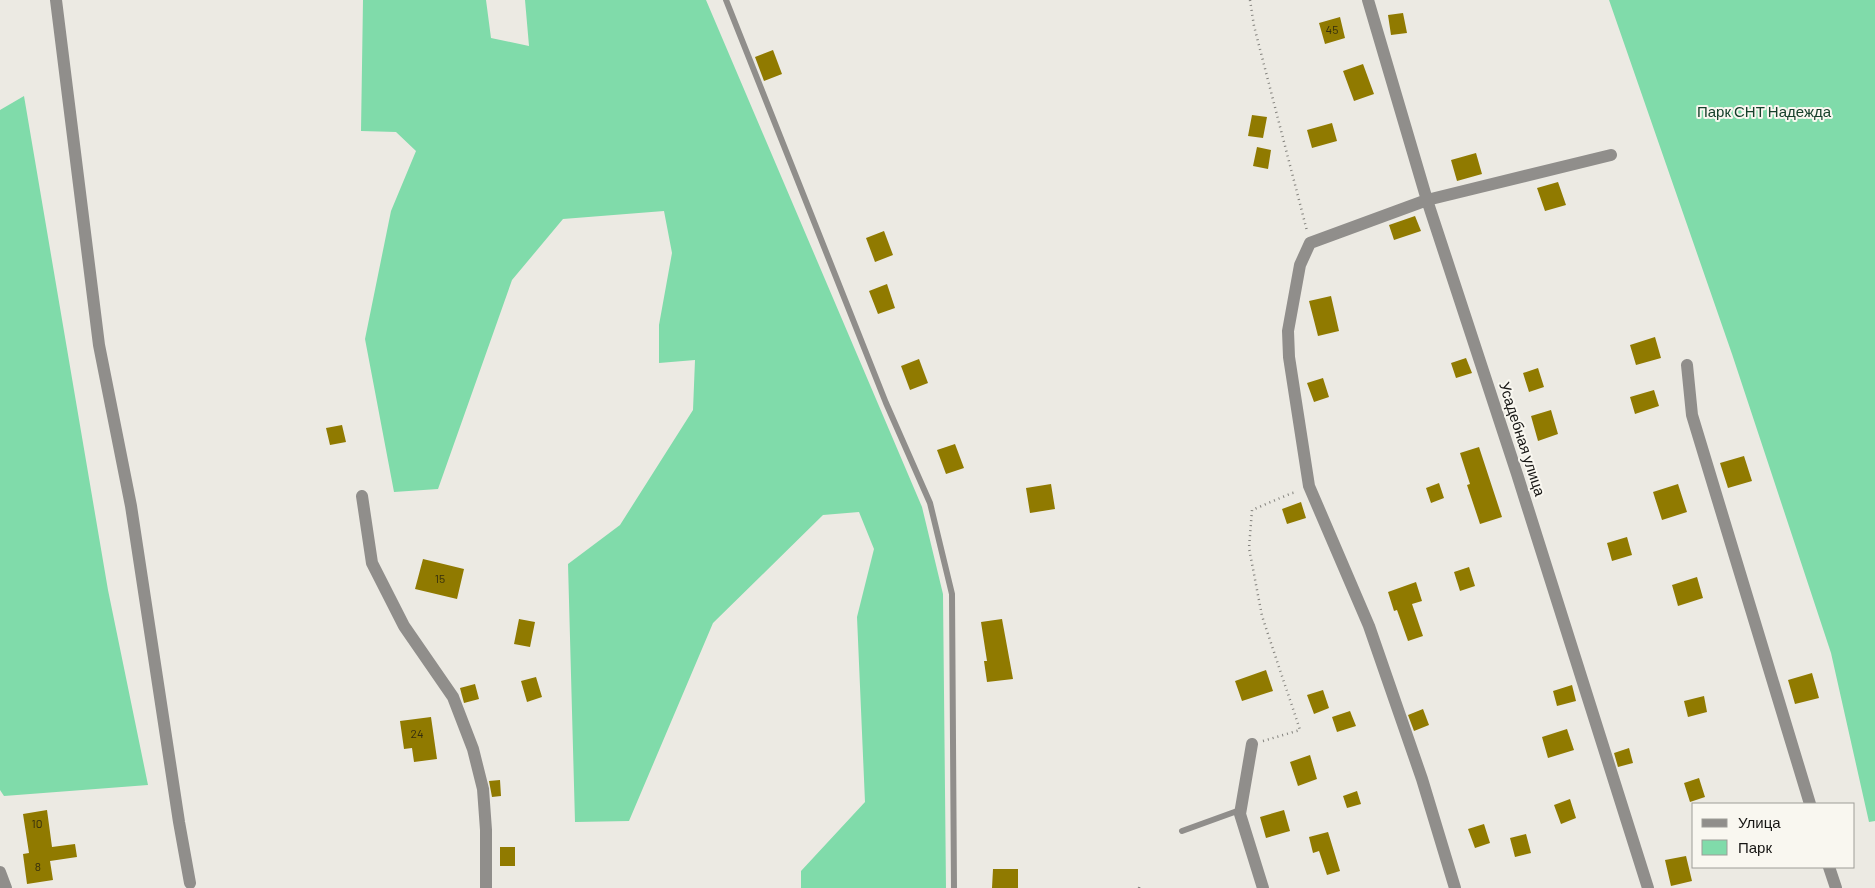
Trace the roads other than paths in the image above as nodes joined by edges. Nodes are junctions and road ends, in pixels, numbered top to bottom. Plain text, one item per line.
1 (56, 0) edge
2 (726, 0) edge
3 (1368, 0) edge
4 (1611, 155) dead end
5 (1427, 200) junction
6 (1687, 365) dead end
7 (362, 496) dead end
8 (1252, 744) road end
9 (1810, 803) edge
10 (1240, 810) junction
11 (1182, 831) dead end
12 (1829, 868) edge
13 (0, 872) edge
14 (191, 885) edge
15 (6, 888) edge
16 (486, 888) edge
17 (954, 888) edge
18 (1263, 888) edge
19 (1455, 888) edge
20 (1648, 888) edge
21 (1836, 888) edge

1 - 14 street
2 - 17 lane
3 - 5 street, Усадебная улица
4 - 5 street
5 - 19 street
5 - 20 street, Усадебная улица
6 - 9 street
7 - 16 street
8 - 10 street
10 - 11 lane
10 - 18 street
12 - 21 street
13 - 15 street

